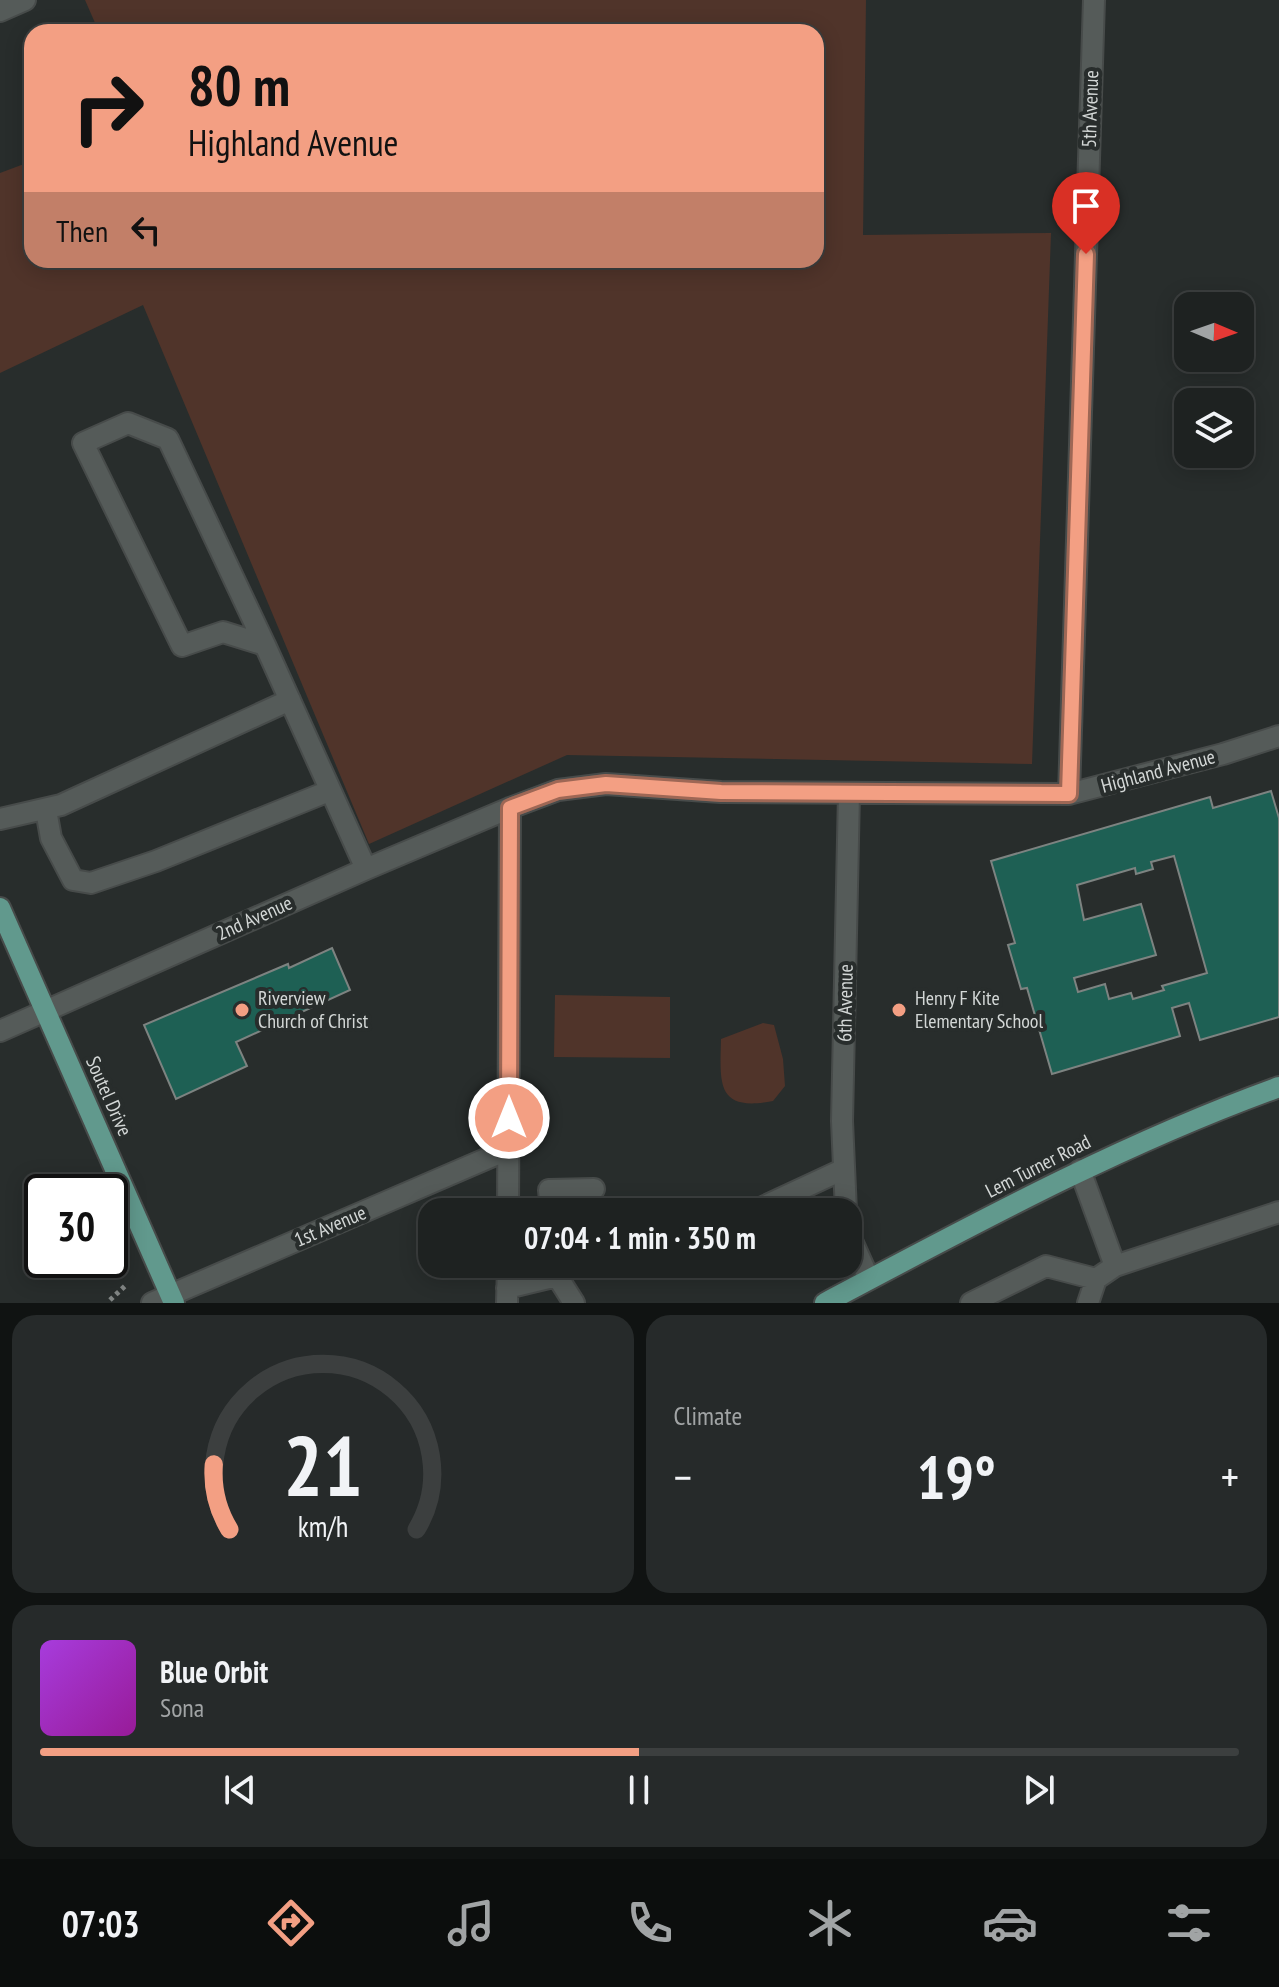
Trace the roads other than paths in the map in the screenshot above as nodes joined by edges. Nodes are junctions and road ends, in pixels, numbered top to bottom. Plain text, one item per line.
1 (25, 0) edge
2 (1094, 0) edge
3 (0, 11) edge
4 (265, 645) junction
5 (290, 700) junction
6 (1279, 736) edge
7 (329, 791) junction
8 (849, 793) junction
9 (1069, 794) junction
10 (510, 808) junction
11 (46, 810) junction
12 (0, 819) edge
13 (366, 869) junction
14 (0, 908) edge
15 (45, 1011) junction
16 (0, 1031) edge
17 (1279, 1087) edge
18 (509, 1149) junction
19 (844, 1169) junction
20 (1080, 1170) junction
21 (594, 1189) dead end
22 (508, 1198) edge
23 (550, 1198) edge
24 (782, 1198) edge
25 (845, 1198) edge
26 (1279, 1212) edge
27 (862, 1263) edge
28 (1115, 1266) junction
29 (541, 1278) edge
30 (560, 1278) edge
31 (869, 1279) junction
32 (1096, 1279) junction
33 (507, 1296) edge
34 (165, 1300) edge
35 (574, 1303) edge
36 (825, 1303) edge
37 (971, 1303) edge
38 (1088, 1303) edge

1 - 3 street
2 - 9 street, 5th Avenue
4 - 4 street
4 - 5 street
5 - 7 street
5 - 11 street
6 - 9 street, Highland Avenue
7 - 11 street
7 - 13 street
8 - 9 street, Highland Avenue
8 - 10 street, Highland Avenue
8 - 19 street, 6th Avenue
10 - 13 street, 2nd Avenue
10 - 18 street
11 - 12 street
13 - 15 street, 2nd Avenue
14 - 15 main road, Soutel Drive
15 - 16 street, 2nd Avenue
15 - 34 main road, Soutel Drive
17 - 20 main road, Lem Turner Road
18 - 22 street
18 - 34 street, 1st Avenue
19 - 24 street
19 - 25 street, 6th Avenue
20 - 28 street
20 - 31 main road, Lem Turner Road
21 - 23 street
26 - 28 street
27 - 31 street
28 - 32 street
29 - 33 street
30 - 35 street
31 - 36 main road, Lem Turner Road
32 - 37 street
32 - 38 street

